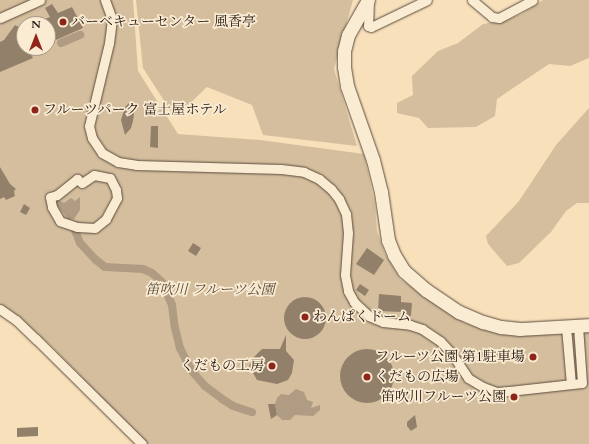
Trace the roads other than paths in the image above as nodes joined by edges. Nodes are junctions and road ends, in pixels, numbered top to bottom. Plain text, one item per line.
1 (40, 0) edge
2 (105, 0) edge
3 (368, 0) edge
4 (428, 0) edge
5 (472, 0) edge
6 (533, 0) edge
7 (0, 18) edge
8 (106, 219) joint
9 (0, 309) edge
10 (578, 326) edge
11 (571, 384) junction
12 (142, 444) edge

1 - 7 street
2 - 11 street
3 - 4 street
3 - 10 street
5 - 6 street
8 - 8 street
9 - 12 street
10 - 11 street
10 - 11 street

